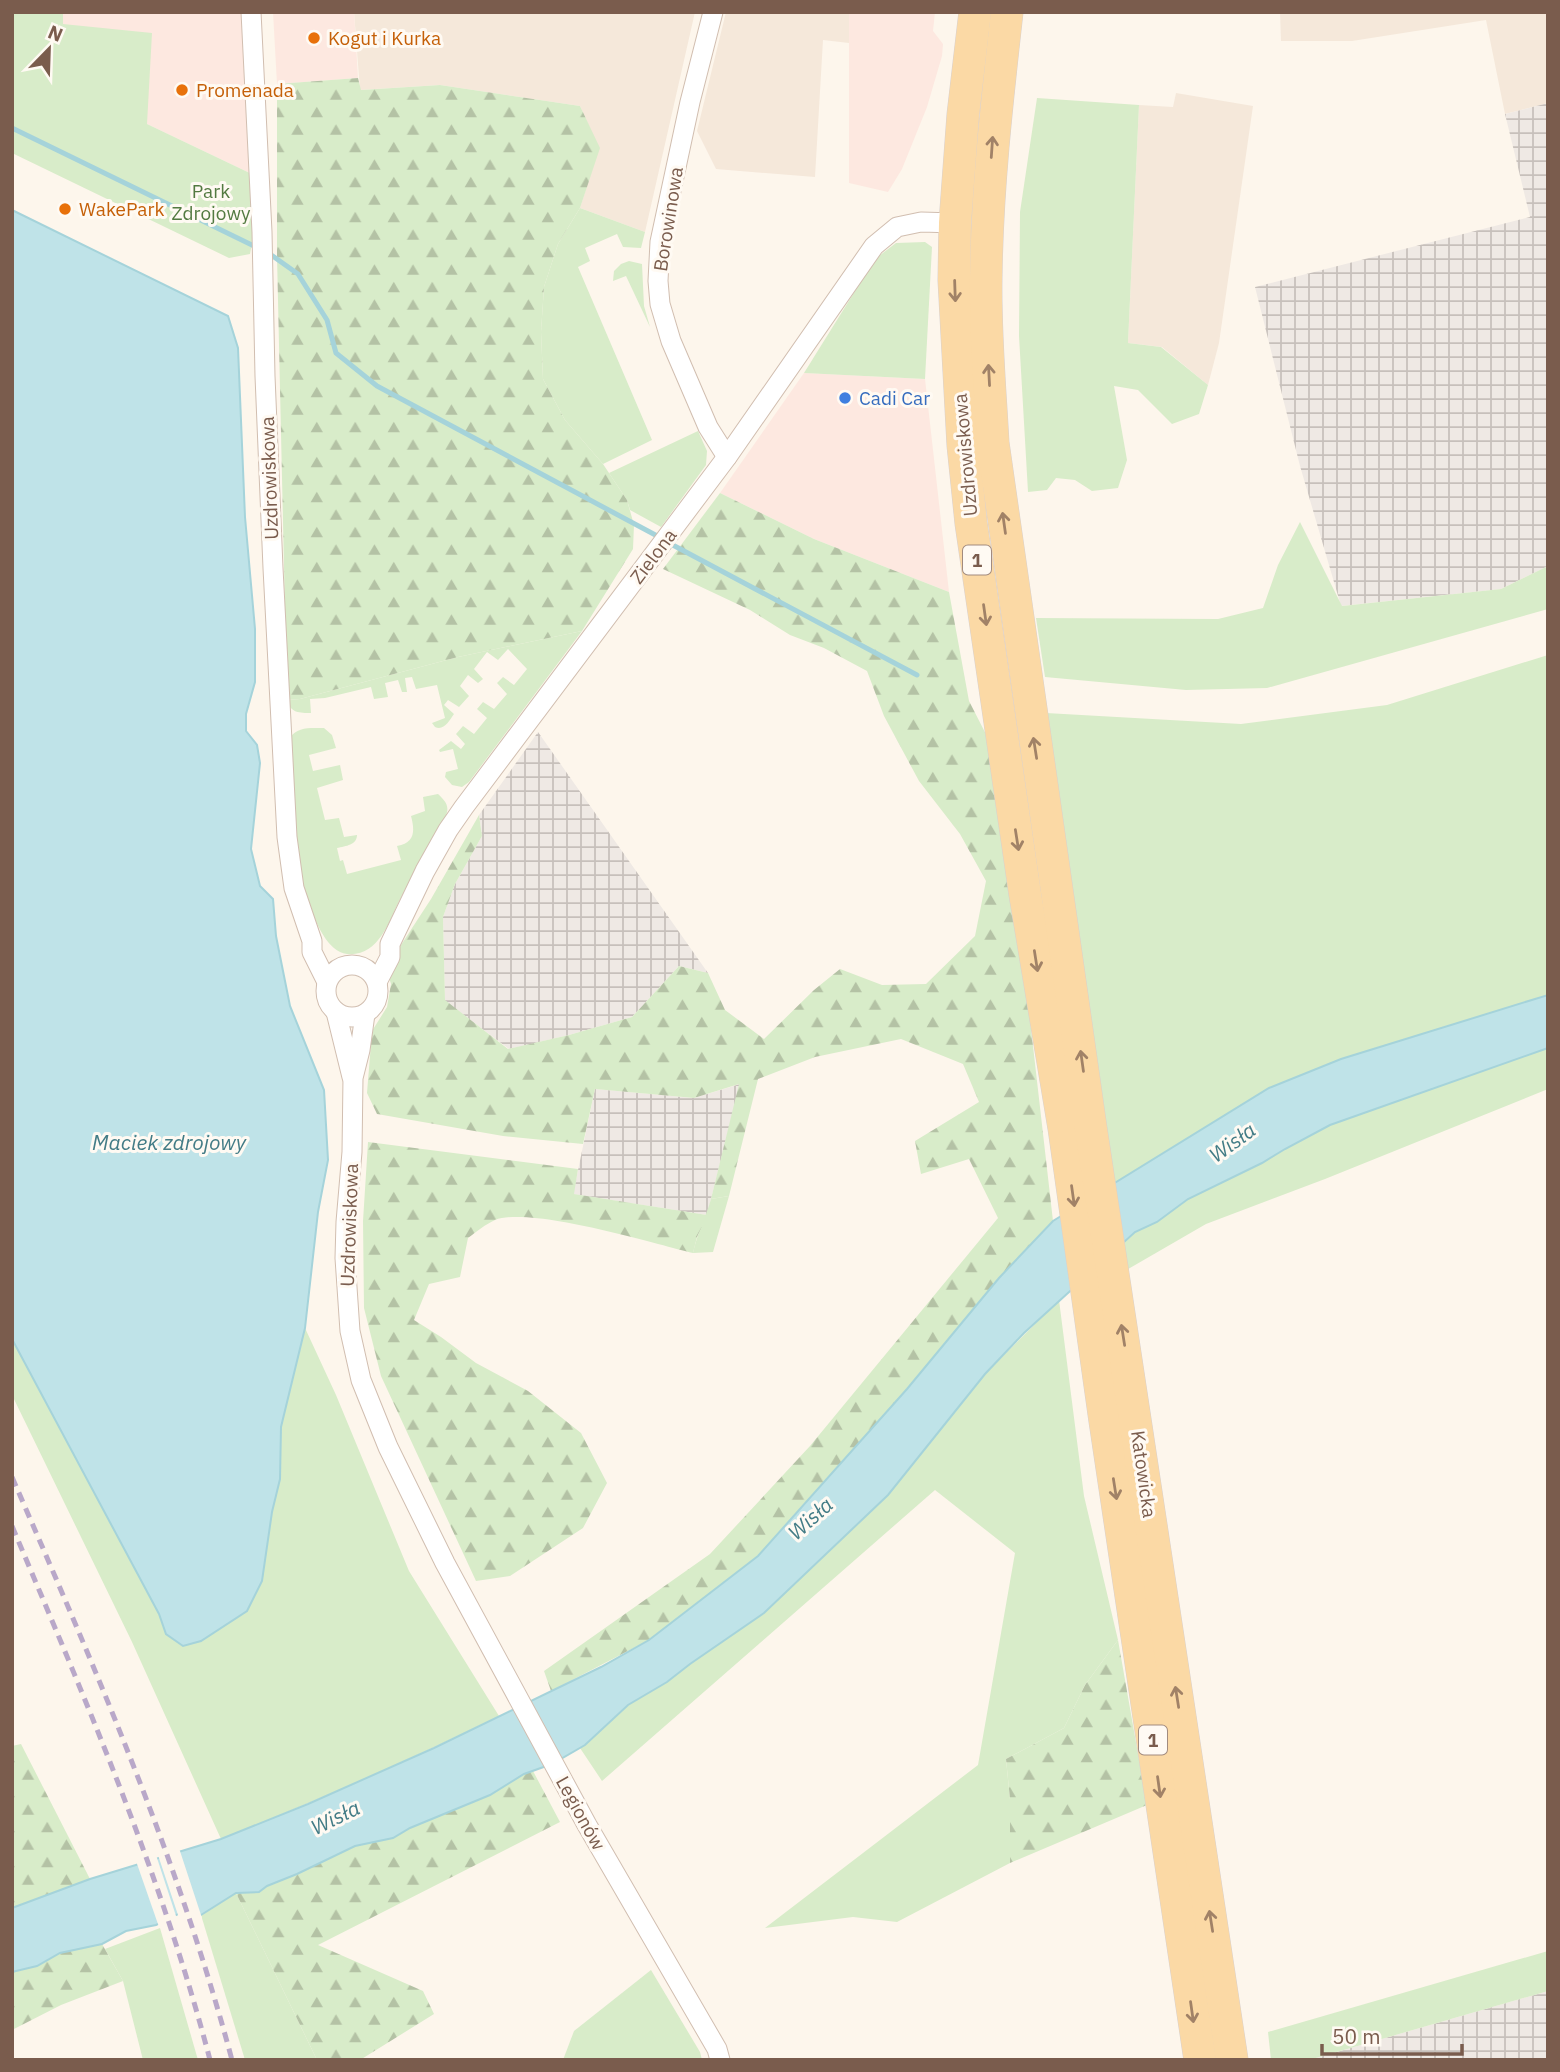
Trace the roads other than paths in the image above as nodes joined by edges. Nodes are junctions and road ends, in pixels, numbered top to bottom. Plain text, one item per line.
1 (251, 12) edge
2 (713, 12) edge
3 (975, 12) edge
4 (1007, 12) edge
5 (955, 223) junction
6 (727, 457) junction
7 (1056, 888) joint
8 (1025, 894) joint
9 (312, 941) junction
10 (390, 944) junction
11 (350, 966) junction
12 (327, 982) junction
13 (377, 982) junction
14 (336, 1012) junction
15 (365, 1014) junction
16 (353, 1078) junction
17 (1078, 1129) junction
18 (445, 1563) joint
19 (719, 2054) edge
20 (1200, 2060) edge
21 (1232, 2060) edge

1 - 9 street, Uzdrowiskowa
2 - 6 street, Borowinowa
3 - 5 main road, Uzdrowiskowa / 1
7 -> 4 main road, Uzdrowiskowa / 1
5 - 6 street, Zielona
5 -> 8 main road, Uzdrowiskowa / 1
6 - 10 street, Zielona
17 -> 7 main road, Katowicka / 1
8 -> 17 main road, Katowicka / 1
9 - 11 street
9 - 12 street, Uzdrowiskowa
10 - 11 street
10 - 13 street, Zielona
11 - 12 street
11 - 13 street
12 - 14 street
13 - 15 street
14 - 15 street
14 - 16 street, Uzdrowiskowa
15 - 16 street, Uzdrowiskowa
16 - 18 street, Uzdrowiskowa
17 -> 20 main road, Katowicka / 1
21 -> 17 main road, Katowicka / 1
18 - 19 street, Legionów

